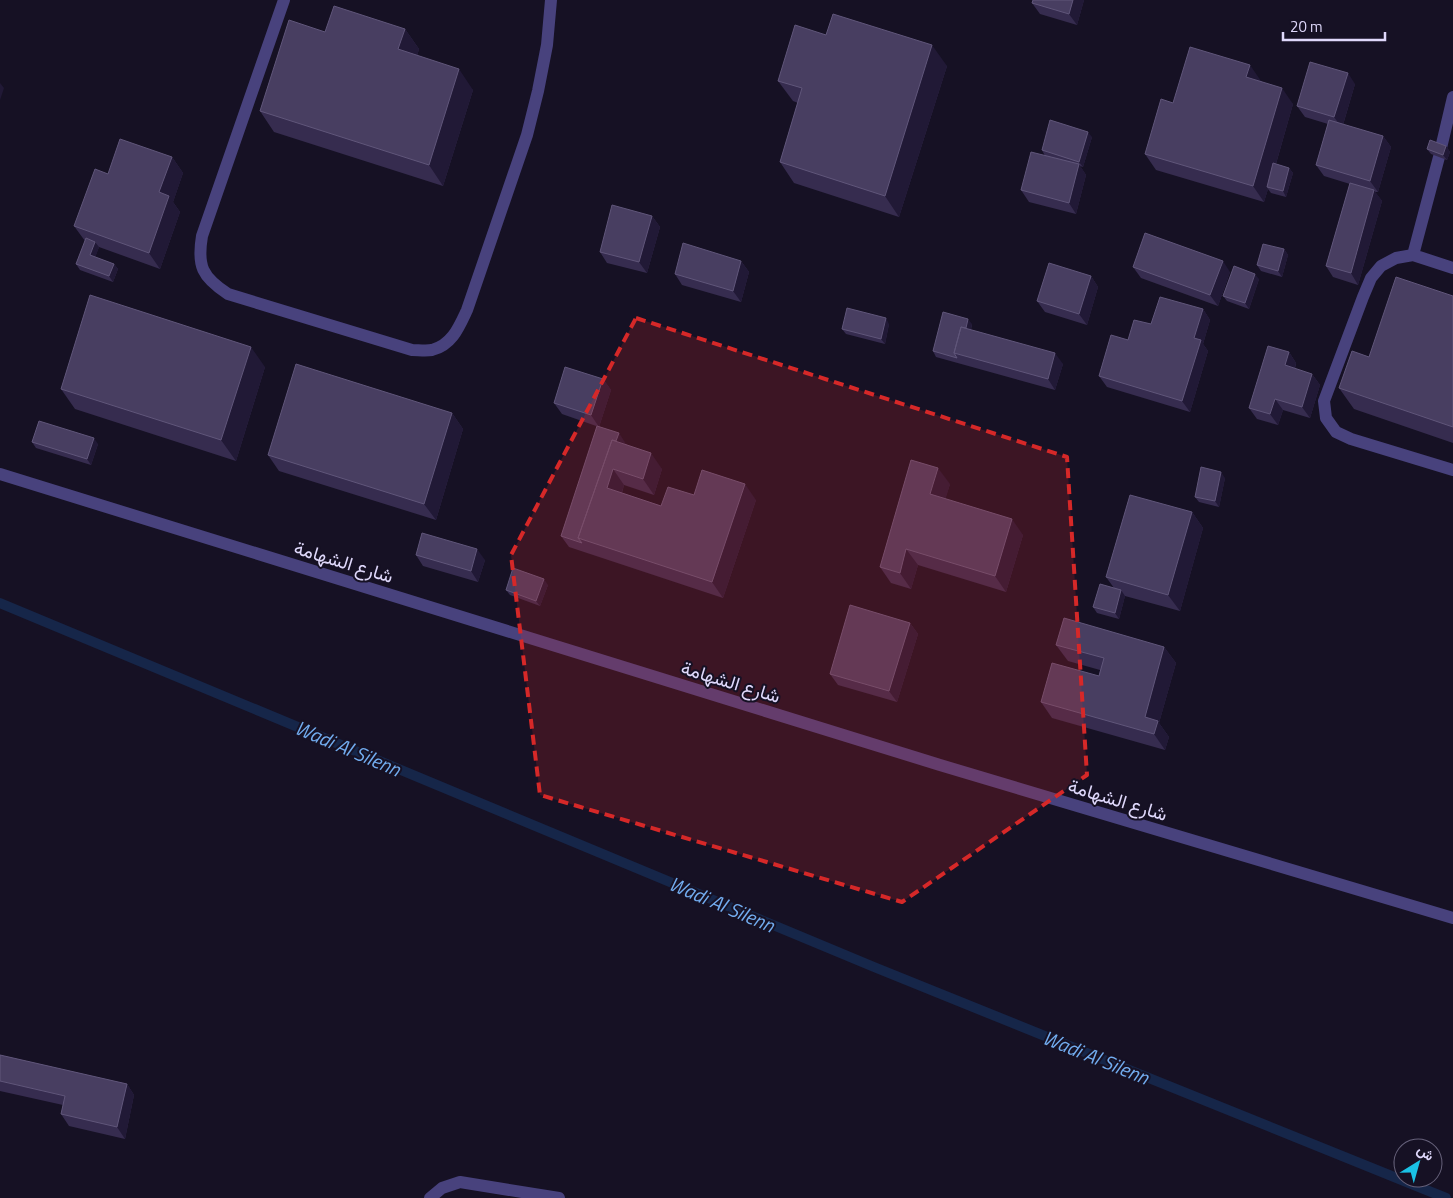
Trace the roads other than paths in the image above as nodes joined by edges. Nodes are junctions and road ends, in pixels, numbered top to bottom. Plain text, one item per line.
1 (284, 0) edge
2 (551, 0) edge
3 (1453, 97) edge
4 (1413, 255) junction
5 (1453, 268) edge
6 (1453, 470) edge
7 (0, 474) edge
8 (1453, 918) edge
9 (430, 1198) edge
10 (559, 1198) edge

1 - 2 street
3 - 4 street
4 - 5 street
4 - 6 street
7 - 8 street, شارع الشهامة
9 - 10 street

